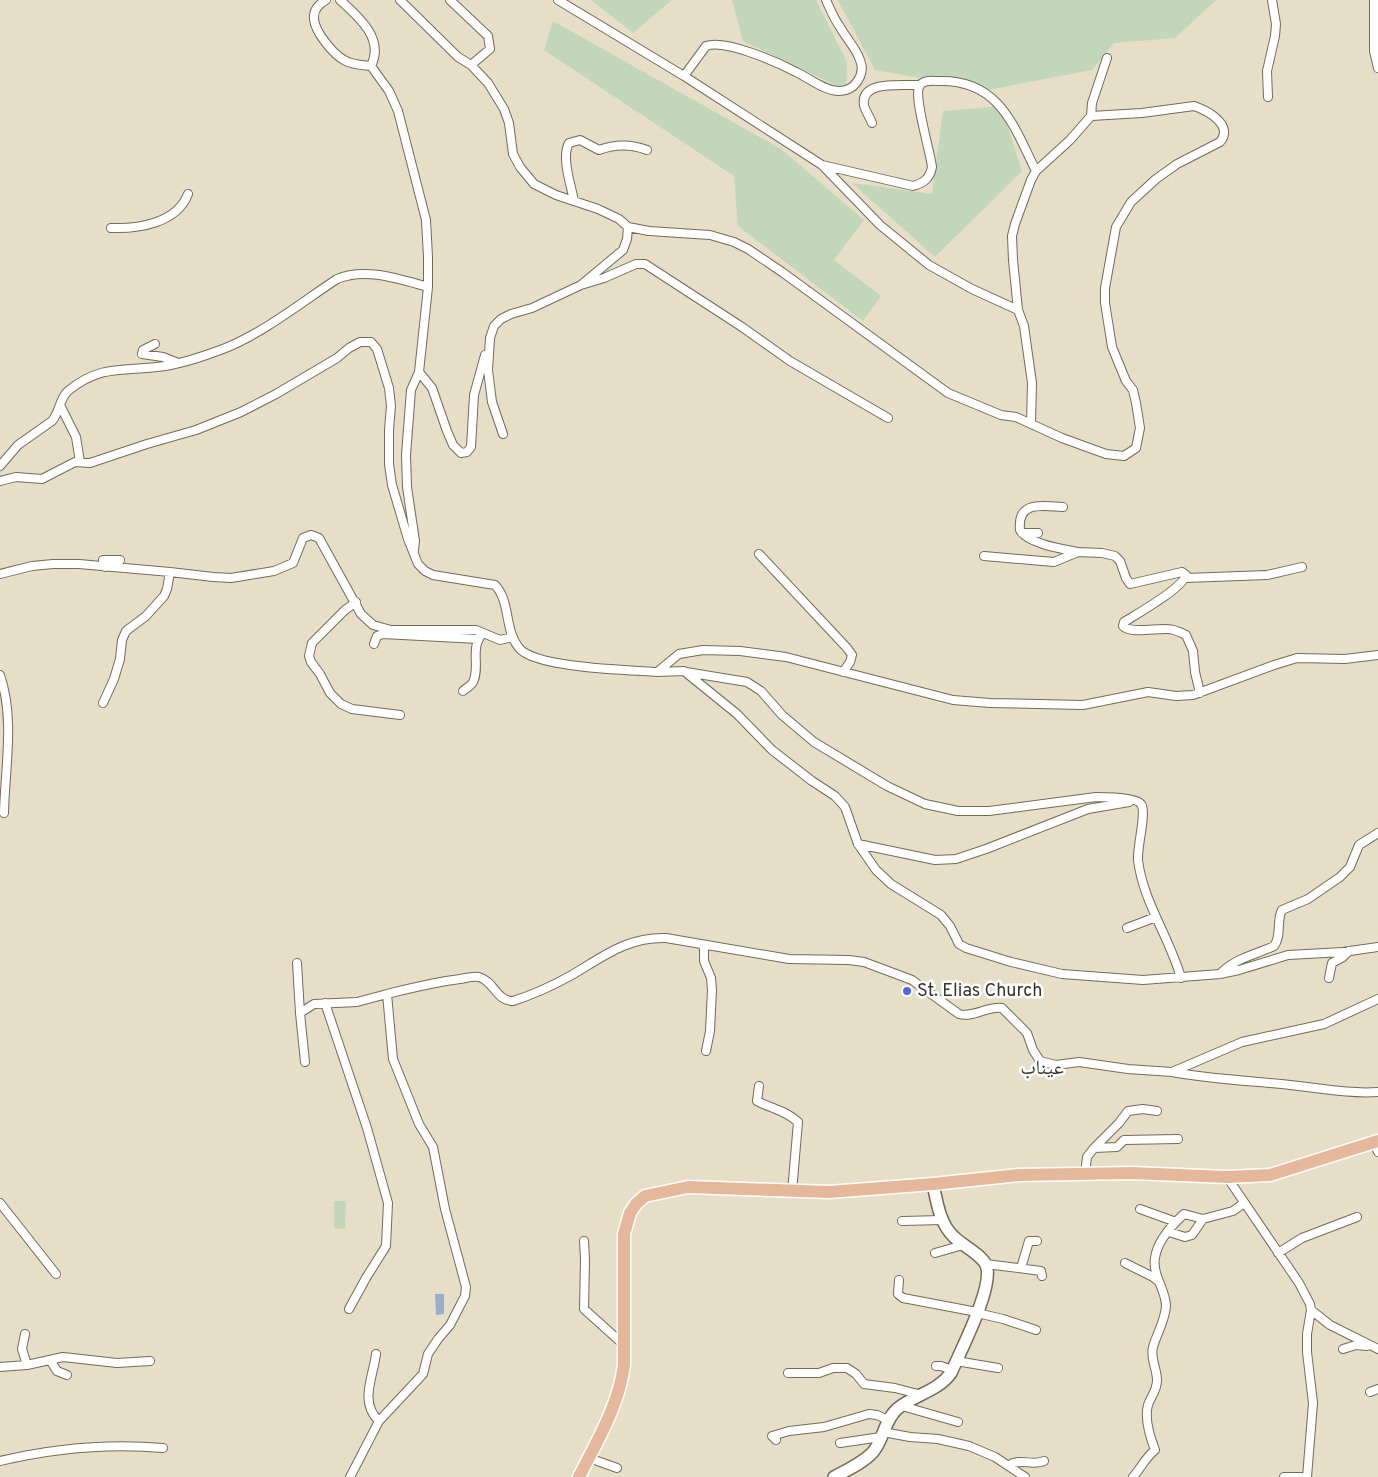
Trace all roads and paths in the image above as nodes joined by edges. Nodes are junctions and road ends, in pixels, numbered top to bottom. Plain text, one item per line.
1 (326, 0) edge
2 (340, 0) edge
3 (400, 0) edge
4 (450, 0) edge
5 (558, 0) edge
6 (826, 0) edge
7 (1272, 0) edge
8 (1374, 0) edge
9 (1108, 58) dead end
10 (371, 66) junction
11 (471, 66) junction
12 (1378, 68) edge
13 (684, 76) junction
14 (920, 86) junction
15 (1268, 97) dead end
16 (1091, 116) junction
17 (872, 123) dead end
18 (647, 150) dead end
19 (822, 165) junction
20 (1036, 171) junction
21 (188, 194) dead end
22 (574, 201) junction
23 (628, 227) junction
24 (111, 228) dead end
25 (581, 285) junction
26 (428, 287) junction
27 (1018, 310) junction
28 (490, 338) junction
29 (155, 344) dead end
30 (178, 363) junction
31 (419, 372) junction
32 (60, 405) junction
33 (888, 418) dead end
34 (1031, 423) junction
35 (503, 434) dead end
36 (80, 462) junction
37 (0, 466) edge
38 (0, 481) edge
39 (1063, 507) dead end
40 (1022, 533) junction
41 (1038, 533) dead end
42 (414, 552) junction
43 (1078, 552) junction
44 (759, 554) dead end
45 (984, 556) dead end
46 (120, 560) dead end
47 (105, 567) junction
48 (1302, 567) dead end
49 (170, 572) junction
50 (0, 574) edge
51 (1186, 578) junction
52 (356, 602) junction
53 (486, 635) junction
54 (513, 637) junction
55 (478, 639) junction
56 (374, 644) dead end
57 (1378, 655) edge
58 (684, 671) junction
59 (657, 672) junction
60 (844, 672) junction
61 (0, 675) edge
62 (463, 691) dead end
63 (1200, 693) junction
64 (103, 703) dead end
65 (400, 715) dead end
66 (1138, 801) junction
67 (4, 812) dead end
68 (1378, 833) edge
69 (858, 844) junction
70 (1156, 917) junction
71 (1127, 928) dead end
72 (704, 945) junction
73 (1378, 947) edge
74 (1349, 951) junction
75 (297, 963) dead end
76 (1220, 974) junction
77 (1181, 978) junction
78 (1329, 978) dead end
79 (387, 994) junction
80 (1378, 998) edge
81 (325, 1003) junction
82 (300, 1013) junction
83 (706, 1051) dead end
84 (304, 1062) dead end
85 (1172, 1072) junction
86 (759, 1086) dead end
87 (1378, 1092) edge
88 (1157, 1111) dead end
89 (1178, 1139) dead end
90 (1377, 1145) edge
91 (1094, 1148) junction
92 (1085, 1174) junction
93 (1226, 1177) junction
94 (933, 1184) junction
95 (792, 1192) junction
96 (0, 1203) edge
97 (1244, 1203) junction
98 (1140, 1209) dead end
99 (1357, 1217) dead end
100 (1203, 1219) junction
101 (943, 1220) junction
102 (902, 1221) dead end
103 (1176, 1222) junction
104 (1169, 1232) junction
105 (584, 1241) dead end
106 (1036, 1241) dead end
107 (963, 1245) junction
108 (935, 1253) dead end
109 (1278, 1253) junction
110 (1125, 1263) dead end
111 (986, 1264) junction
112 (1021, 1268) junction
113 (56, 1274) dead end
114 (1042, 1276) dead end
115 (899, 1280) dead end
116 (1160, 1284) junction
117 (349, 1309) dead end
118 (1311, 1310) junction
119 (977, 1312) junction
120 (1036, 1330) dead end
121 (25, 1334) dead end
122 (624, 1345) junction
123 (1375, 1347) edge
124 (1343, 1349) dead end
125 (376, 1354) dead end
126 (50, 1360) junction
127 (150, 1361) dead end
128 (27, 1365) junction
129 (954, 1365) junction
130 (936, 1366) dead end
131 (0, 1367) edge
132 (998, 1368) dead end
133 (788, 1374) dead end
134 (67, 1375) dead end
135 (922, 1395) junction
136 (902, 1406) junction
137 (888, 1420) junction
138 (379, 1421) junction
139 (958, 1422) dead end
140 (882, 1435) junction
141 (776, 1440) dead end
142 (840, 1443) dead end
143 (163, 1448) dead end
144 (589, 1458) junction
145 (0, 1461) edge
146 (1044, 1461) dead end
147 (1009, 1465) junction
148 (617, 1468) dead end
149 (350, 1477) edge
150 (579, 1477) edge
151 (834, 1477) edge
152 (1025, 1477) edge
153 (1133, 1477) edge
154 (1284, 1477) edge
155 (1301, 1477) edge
156 (1307, 1477) edge

1 - 10 street
2 - 10 street
3 - 11 street
4 - 11 street
5 - 13 street
6 - 13 street
7 - 15 street
8 - 12 street
9 - 16 street
10 - 26 street
11 - 22 street
13 - 19 street
14 - 17 street
14 - 19 street
14 - 20 street
16 - 20 street
16 - 34 street
18 - 22 street
19 - 27 street
20 - 27 street
21 - 24 street
22 - 23 street
23 - 25 street
23 - 34 street
25 - 28 street
25 - 33 street
26 - 30 street
26 - 31 street
27 - 34 street
28 - 31 street
28 - 35 street
29 - 30 street
30 - 32 street
31 - 42 street
32 - 36 street
32 - 37 street
36 - 38 street
36 - 42 street
39 - 40 street
40 - 41 street
40 - 43 street
42 - 54 street
43 - 45 street
43 - 51 street
44 - 60 street
46 - 47 street
47 - 49 street
47 - 50 street
48 - 51 street
49 - 52 street
49 - 64 street
51 - 63 street
52 - 53 street
52 - 65 street
53 - 54 street
53 - 55 street
54 - 59 street
55 - 56 street
55 - 62 street
57 - 63 street
58 - 59 street
58 - 66 street
58 - 69 street
59 - 60 street
60 - 63 street
61 - 67 street
66 - 69 street
66 - 70 street
68 - 76 street
69 - 77 street
70 - 71 street
70 - 77 street
72 - 79 street
72 - 83 street
72 - 85 street
73 - 74 street
74 - 76 street
74 - 78 street
75 - 82 street
76 - 77 street
79 - 81 street
79 - 138 street
80 - 85 street
81 - 82 street
81 - 117 street
82 - 84 street
85 - 87 street
86 - 95 street
88 - 91 street
89 - 91 street
90 - 93 main road
91 - 92 street
92 - 93 main road
92 - 94 main road
93 - 97 street
94 - 95 main road
94 - 101 street
95 - 122 main road
96 - 113 street
97 - 100 street
97 - 109 street
98 - 103 street
99 - 109 street
100 - 103 street
100 - 104 street
101 - 102 street
101 - 107 street
103 - 104 street
104 - 116 street
105 - 122 street
106 - 112 street
107 - 108 street
107 - 111 street
109 - 118 street
110 - 116 street
111 - 112 street
111 - 119 street
112 - 114 street
115 - 119 street
116 - 153 street
118 - 123 street
118 - 156 street
119 - 120 street
119 - 129 street
121 - 128 street
122 - 144 main road
123 - 124 street
125 - 138 street
126 - 127 street
126 - 128 street
126 - 134 street
128 - 131 street
129 - 130 street
129 - 132 street
129 - 135 street
133 - 135 street
135 - 136 street
136 - 137 street
136 - 139 street
137 - 140 street
137 - 141 street
138 - 149 street
140 - 142 street
140 - 147 street
140 - 151 street
143 - 145 street
144 - 148 street
144 - 150 main road
146 - 147 street
147 - 152 street
154 - 155 street

